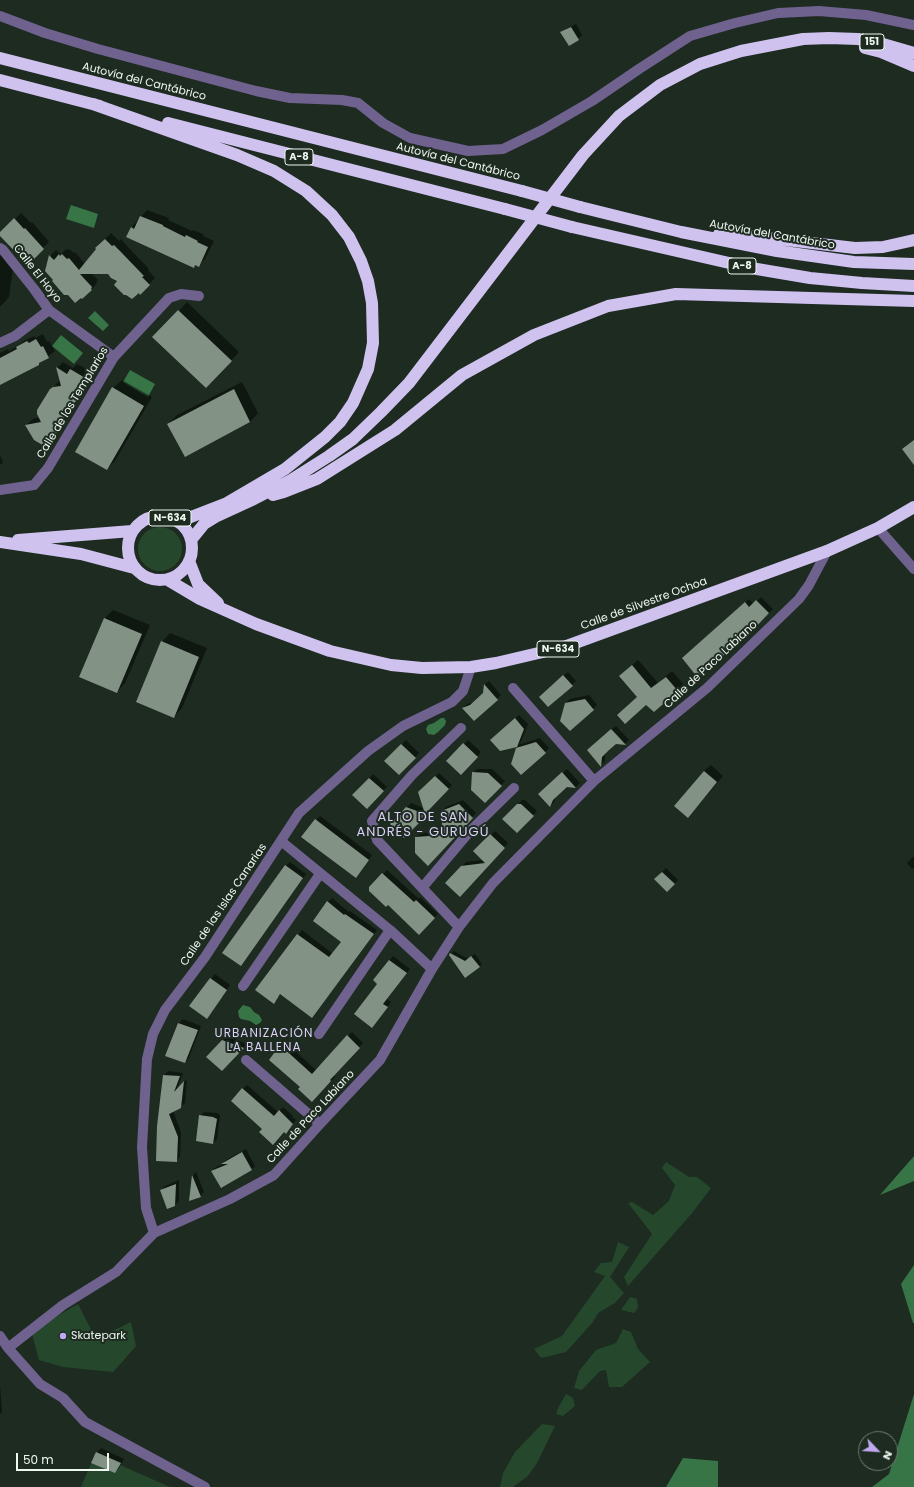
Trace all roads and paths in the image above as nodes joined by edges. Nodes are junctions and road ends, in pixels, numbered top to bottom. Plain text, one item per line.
1 (0, 16) edge
2 (914, 24) edge
3 (829, 38) junction
4 (914, 53) edge
5 (0, 58) edge
6 (914, 66) edge
7 (0, 80) edge
8 (93, 104) junction
9 (681, 232) junction
10 (914, 240) edge
11 (0, 248) edge
12 (914, 264) edge
13 (914, 286) edge
14 (199, 296) dead end
15 (914, 301) edge
16 (49, 310) junction
17 (0, 343) edge
18 (114, 357) junction
19 (301, 472) junction
20 (0, 490) edge
21 (254, 499) junction
22 (227, 503) junction
23 (914, 507) edge
24 (178, 522) junction
25 (878, 528) junction
26 (132, 531) junction
27 (191, 540) junction
28 (0, 542) edge
29 (826, 551) junction
30 (189, 561) junction
31 (134, 568) junction
32 (914, 568) edge
33 (168, 580) junction
34 (226, 611) junction
35 (471, 668) junction
36 (513, 688) dead end
37 (461, 728) dead end
38 (594, 782) junction
39 (514, 788) dead end
40 (281, 840) junction
41 (320, 874) junction
42 (422, 888) junction
43 (459, 927) junction
44 (390, 930) junction
45 (432, 969) junction
46 (243, 986) dead end
47 (319, 1034) dead end
48 (246, 1060) dead end
49 (320, 1124) junction
50 (154, 1233) junction
51 (0, 1336) edge
52 (8, 1348) junction
53 (205, 1487) edge

1 - 2 street
3 - 4 highway, 151
3 - 6 highway
3 - 19 highway
5 - 9 highway, Autovía del Cantábrico / A-8, bridge
7 - 8 highway, A-8
8 - 13 highway, A-8, bridge
8 - 22 highway
9 - 10 highway
9 - 12 highway, Autovía del Cantábrico / A-8
11 - 16 street, Calle El Hoyo
14 - 18 street, Calle de los Templarios
15 - 21 highway
16 - 17 street
16 - 18 street, Calle El Hoyo
18 - 20 street, Calle de los Templarios
19 - 21 highway
19 - 22 highway
21 - 27 highway
22 - 24 highway
23 - 25 highway, N-634
24 - 26 highway, N-634
24 - 27 highway, N-634
25 - 29 highway, Calle de Silvestre Ochoa / N-634
25 - 32 street
26 - 28 highway, N-634
26 - 31 highway
27 - 30 highway, N-634
28 - 31 highway, N-634
29 - 35 highway, Calle de Silvestre Ochoa / N-634
29 - 38 street, Calle de Paco Labiano
30 - 33 highway
30 - 34 highway, N-634
31 - 33 highway, N-634
33 - 34 highway, N-634
34 - 35 highway, Calle de Silvestre Ochoa / N-634
35 - 40 street, Calle de las Islas Canarias
36 - 38 street
37 - 42 street
38 - 43 street, Calle de Paco Labiano
39 - 42 street
40 - 41 street
40 - 50 street, Calle de las Islas Canarias
41 - 44 street
41 - 46 street
42 - 43 street
43 - 45 street, Calle de Paco Labiano
44 - 45 street
44 - 47 street
45 - 49 street, Calle de Paco Labiano
48 - 49 street
49 - 50 street, Calle de Paco Labiano
50 - 52 street, Calle de Paco Labiano
51 - 52 street
52 - 53 street

